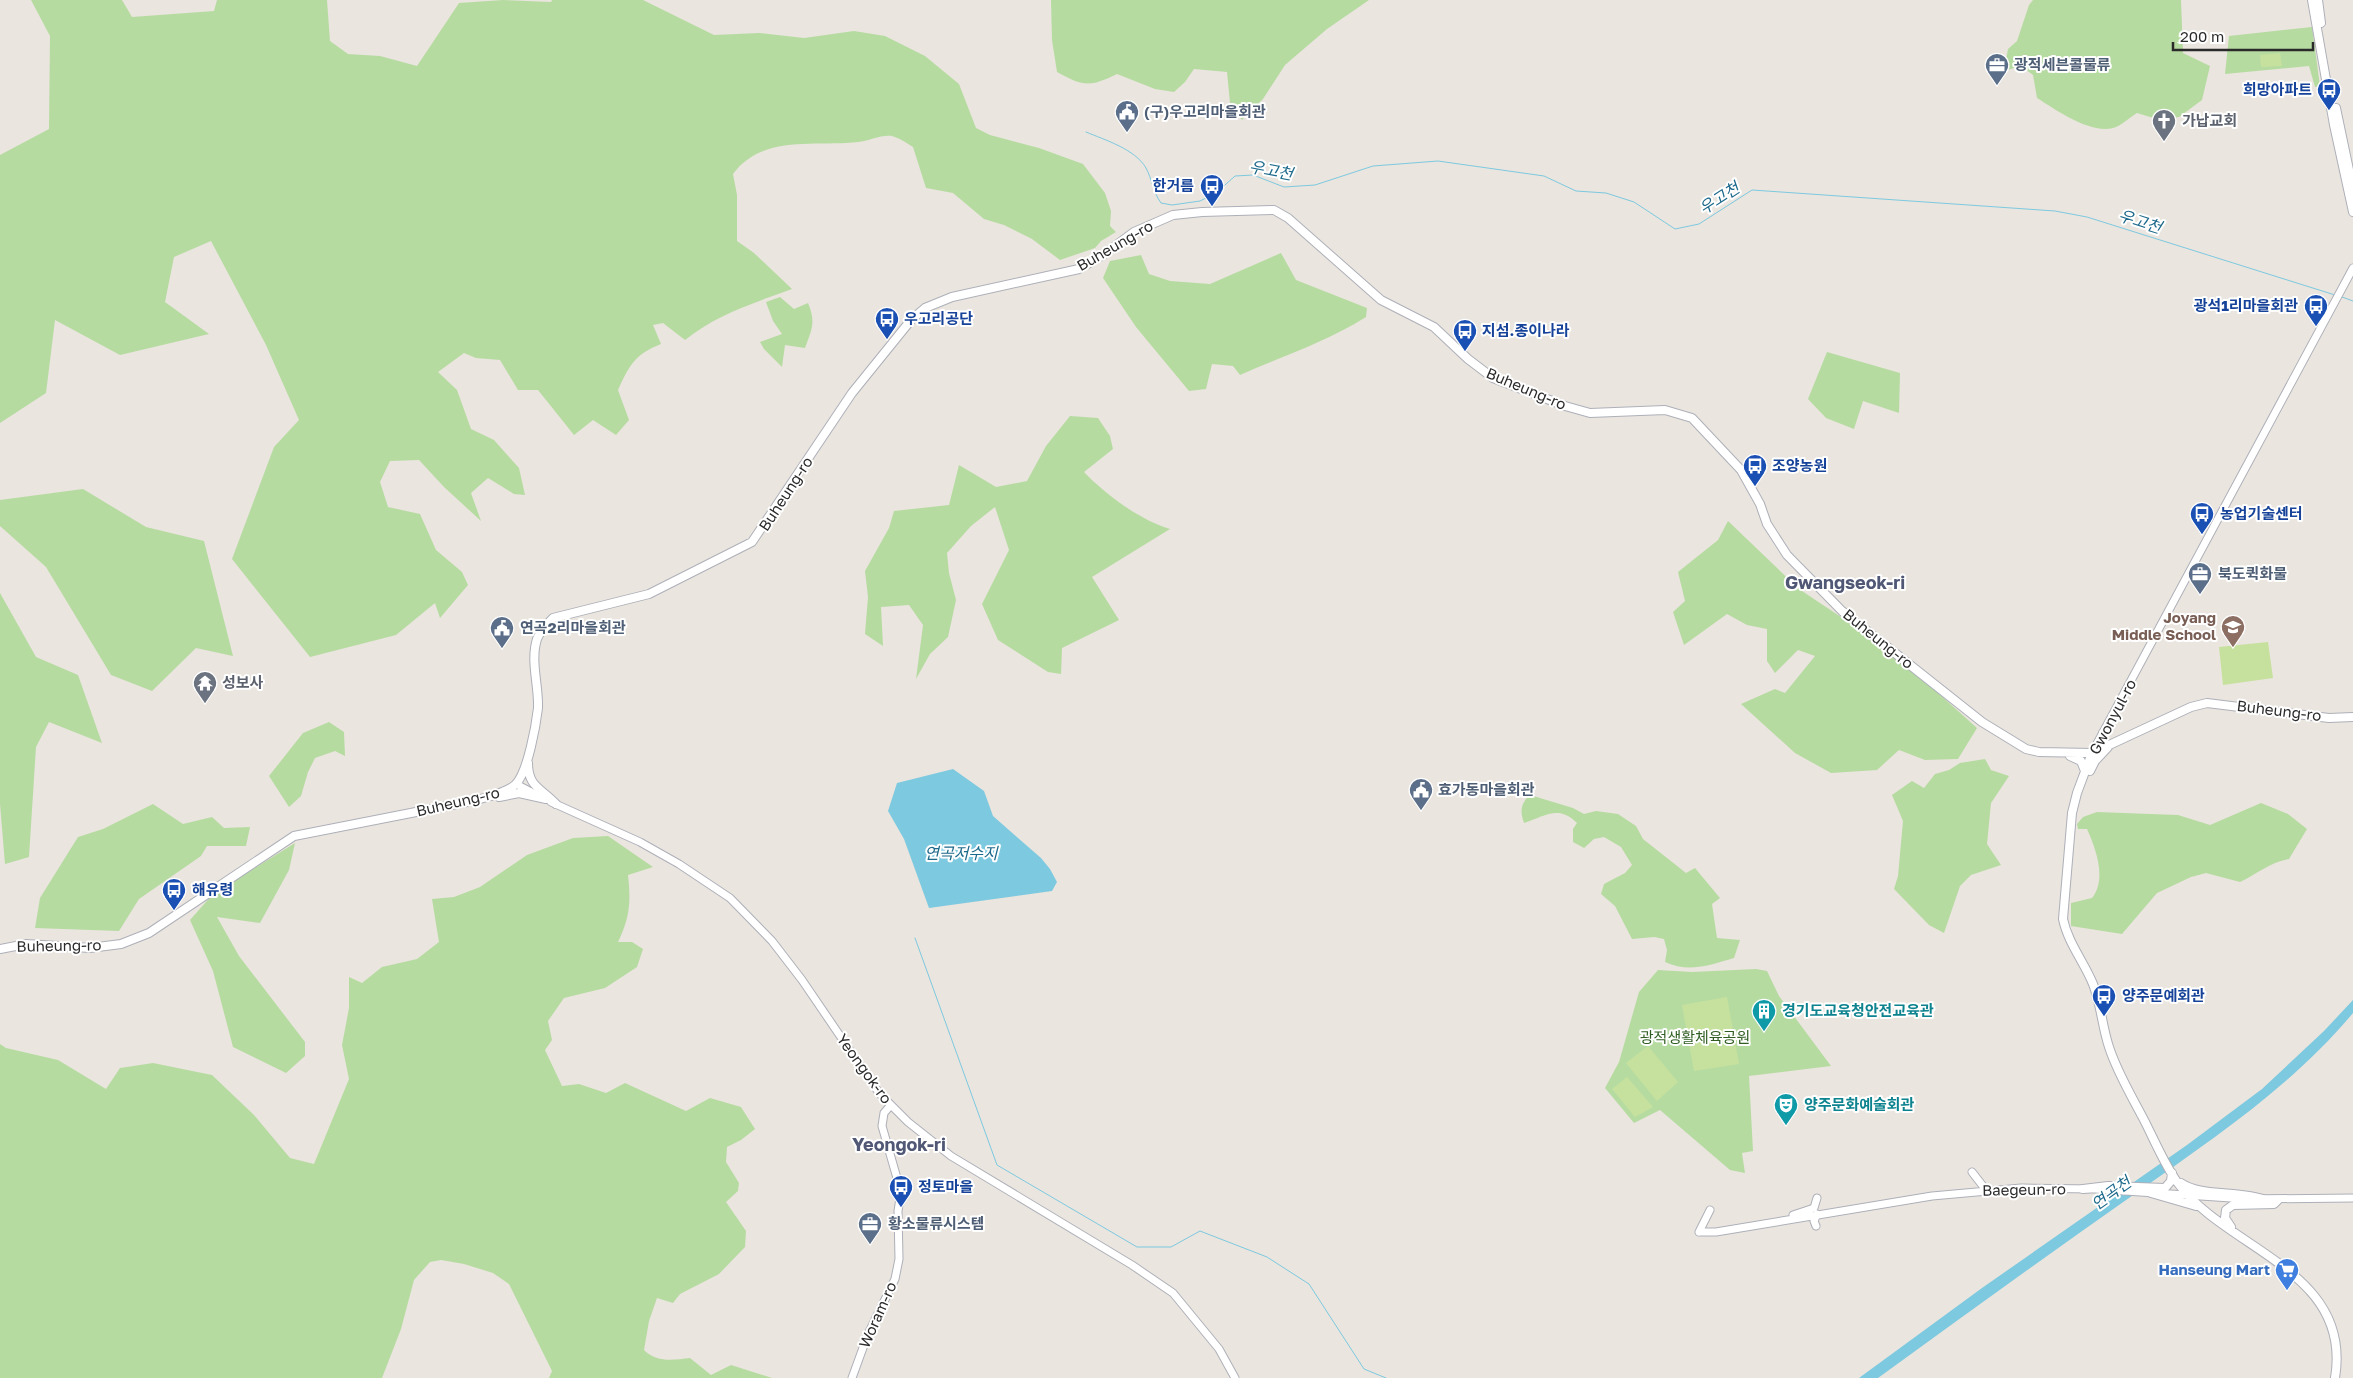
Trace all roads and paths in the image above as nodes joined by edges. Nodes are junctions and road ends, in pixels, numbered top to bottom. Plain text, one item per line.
1 (2312, 0) edge
2 (2318, 0) edge
3 (2353, 189) edge
4 (2353, 212) edge
5 (2353, 268) edge
6 (2353, 717) edge
7 (2103, 733) junction
8 (2108, 747) junction
9 (2058, 753) junction
10 (2092, 753) junction
11 (528, 760) junction
12 (2085, 772) junction
13 (516, 784) junction
14 (2080, 784) junction
15 (546, 799) junction
16 (477, 800) junction
17 (556, 804) junction
18 (0, 949) edge
19 (890, 1106) junction
20 (1972, 1172) dead end
21 (2173, 1174) junction
22 (2083, 1189) joint
23 (1986, 1190) junction
24 (2148, 1191) junction
25 (2190, 1196) junction
26 (2353, 1198) edge
27 (2266, 1200) junction
28 (2278, 1200) junction
29 (1710, 1210) dead end
30 (1819, 1213) junction
31 (1770, 1222) junction
32 (1816, 1226) dead end
33 (2232, 1230) junction
34 (2254, 1245) junction
35 (852, 1378) edge
36 (1235, 1378) edge
37 (2335, 1378) edge

1 - 4 main road
2 - 3 main road
5 - 7 street, Gwonyul-ro
6 - 8 main road, Buheung-ro
7 - 8 main road
7 - 10 street, Gwonyul-ro
8 - 10 main road, Buheung-ro
8 - 14 main road
9 - 10 main road, Buheung-ro
9 - 11 main road, Buheung-ro
9 - 12 main road
10 - 12 main road, Gwonyul-ro
11 - 13 main road, Buheung-ro
11 - 17 main road
12 - 14 main road, Gwonyul-ro
13 - 15 street, Yeongok-ro
13 - 16 main road, Buheung-ro
14 - 21 main road, Gwonyul-ro
15 - 16 main road
15 - 17 street, Yeongok-ro
16 - 18 main road, Buheung-ro
17 - 19 street, Yeongok-ro
19 - 35 street, Woram-ro
19 - 36 street, Yeongok-ro
20 - 23 street
21 - 24 main road
21 - 25 main road
21 - 27 main road
22 - 23 street, Baegeun-ro
22 - 24 main road
23 - 30 street, Baegeun-ro
24 - 25 street
24 - 33 main road
25 - 27 street
25 - 33 main road
26 - 28 street
27 - 28 street
28 - 34 main road
29 - 31 street, Baegeun-ro
30 - 31 street, Baegeun-ro
30 - 31 street
30 - 32 street
33 - 34 main road
34 - 37 main road

